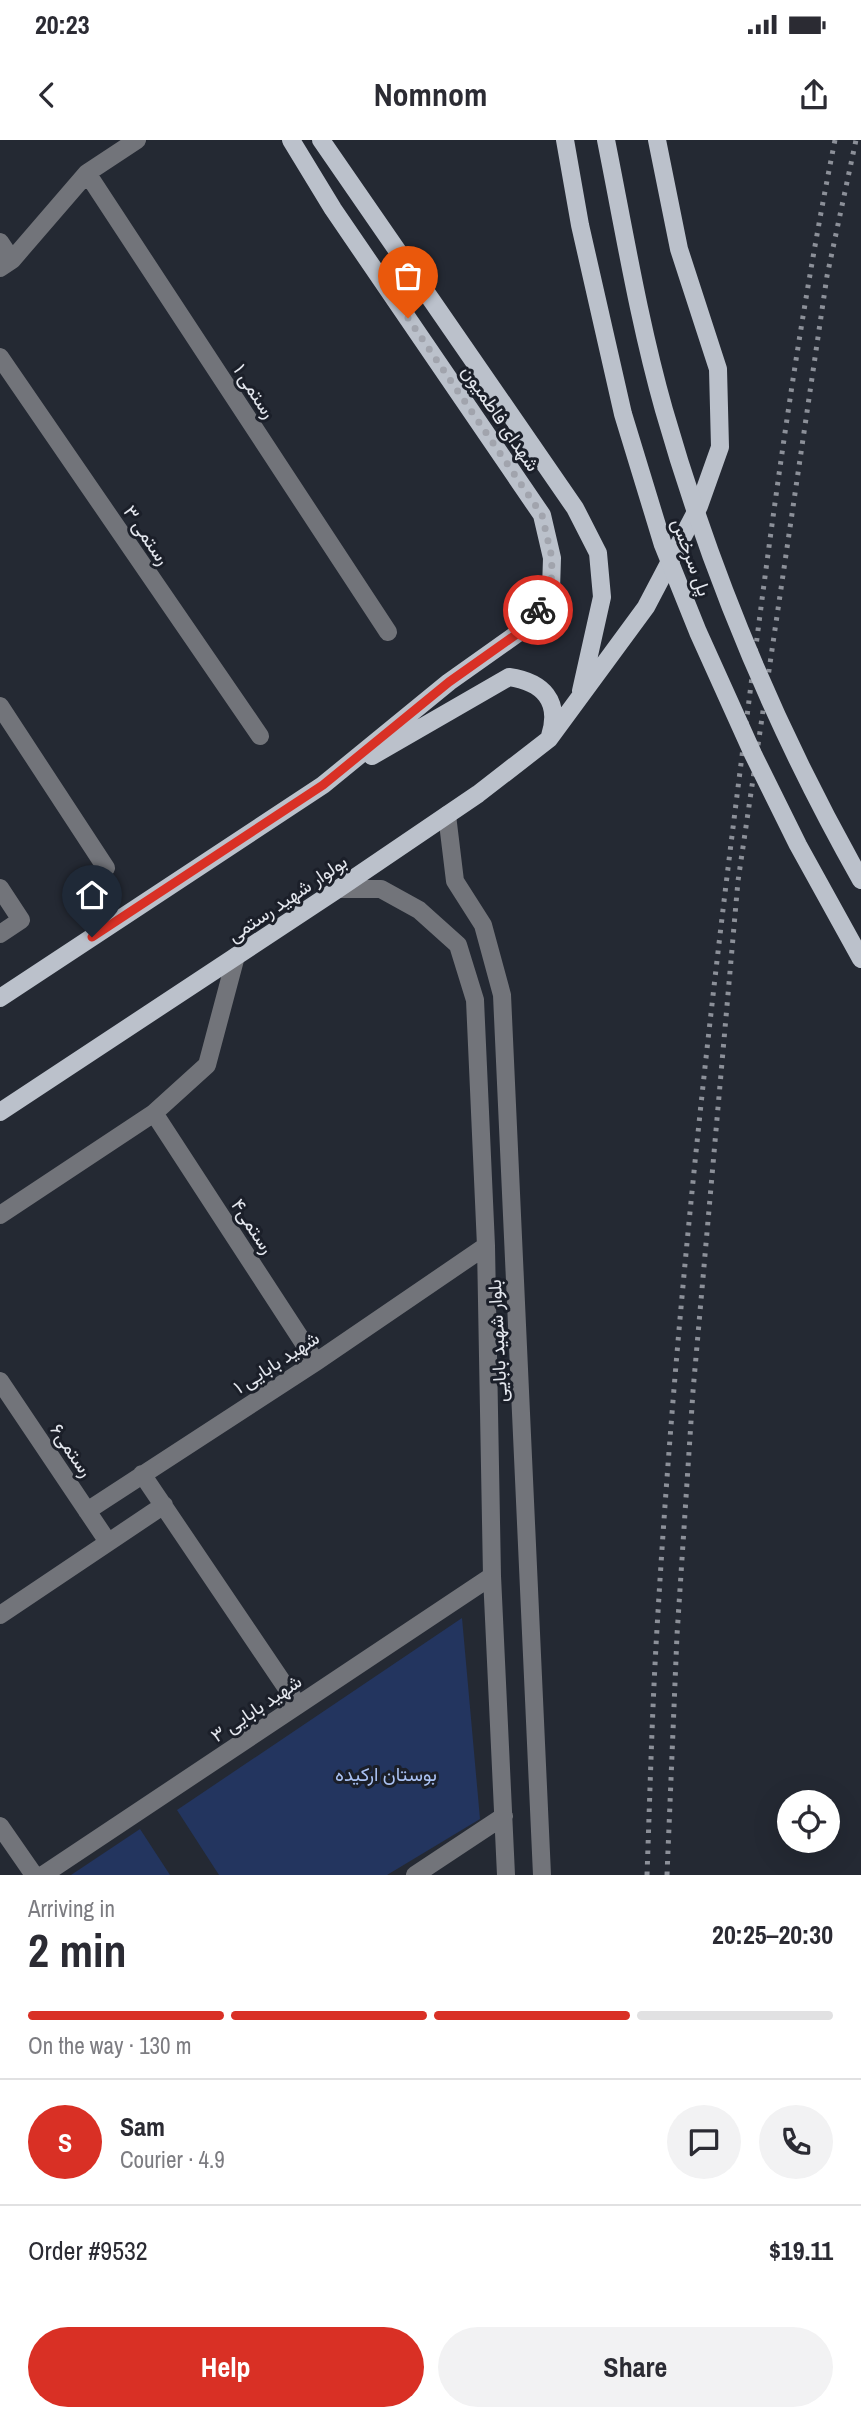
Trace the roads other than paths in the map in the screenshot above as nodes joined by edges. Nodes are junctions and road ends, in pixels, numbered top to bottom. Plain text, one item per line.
1 (137, 140) edge
2 (291, 140) edge
3 (321, 140) edge
4 (565, 140) edge
5 (606, 140) edge
6 (657, 140) edge
7 (87, 173) junction
8 (0, 242) edge
9 (6, 264) edge
10 (0, 357) edge
11 (388, 632) dead end
12 (579, 698) junction
13 (0, 706) edge
14 (260, 736) dead end
15 (549, 740) junction
16 (323, 785) junction
17 (447, 816) junction
18 (106, 868) dead end
19 (861, 880) edge
20 (0, 888) edge
21 (338, 889) junction
22 (0, 933) edge
23 (236, 957) junction
24 (861, 959) edge
25 (0, 998) edge
26 (0, 1112) edge
27 (155, 1113) junction
28 (0, 1215) edge
29 (486, 1246) junction
30 (316, 1362) junction
31 (0, 1381) edge
32 (142, 1474) junction
33 (164, 1505) junction
34 (87, 1511) junction
35 (108, 1542) junction
36 (492, 1576) junction
37 (0, 1615) edge
38 (298, 1706) junction
39 (504, 1816) junction
40 (0, 1826) edge
41 (34, 1875) edge
42 (43, 1875) edge
43 (415, 1875) edge
44 (506, 1875) edge
45 (542, 1875) edge

1 - 7 street
2 - 16 main road, شهدای فاطمیون
3 - 12 main road
4 - 24 main road, پل سرخس, bridge
5 - 19 main road, پل سرخس, bridge
6 - 12 main road, بولوار شهید رستمی
7 - 9 street
7 - 11 street, رستمی ۱
8 - 9 street
10 - 14 street, رستمی ۳
12 - 15 main road, بولوار شهید رستمی
13 - 18 street
15 - 16 main road
15 - 17 main road, بولوار شهید رستمی
16 - 25 main road
17 - 21 main road, بولوار شهید رستمی
17 - 45 street, بلوار شهید بابایی
20 - 22 street
21 - 23 main road, بولوار شهید رستمی
21 - 29 street, بلوار شهید بابایی
23 - 26 main road, بولوار شهید رستمی
23 - 27 street
27 - 28 street
27 - 30 street, رستمی۴
29 - 30 street, شهید بابایی ۱
29 - 36 street, بلوار شهید بابایی
30 - 32 street, شهید بابایی ۱
31 - 34 street, رستمی۶
32 - 33 street
32 - 34 street, شهید بابایی ۱
33 - 35 street
33 - 38 street
34 - 35 street, رستمی۶
35 - 37 street
36 - 38 street, شهید بابایی ۳
36 - 39 street, بلوار شهید بابایی
38 - 42 street, شهید بابایی ۳
39 - 43 street
39 - 44 street, بلوار شهید بابایی
40 - 41 street

